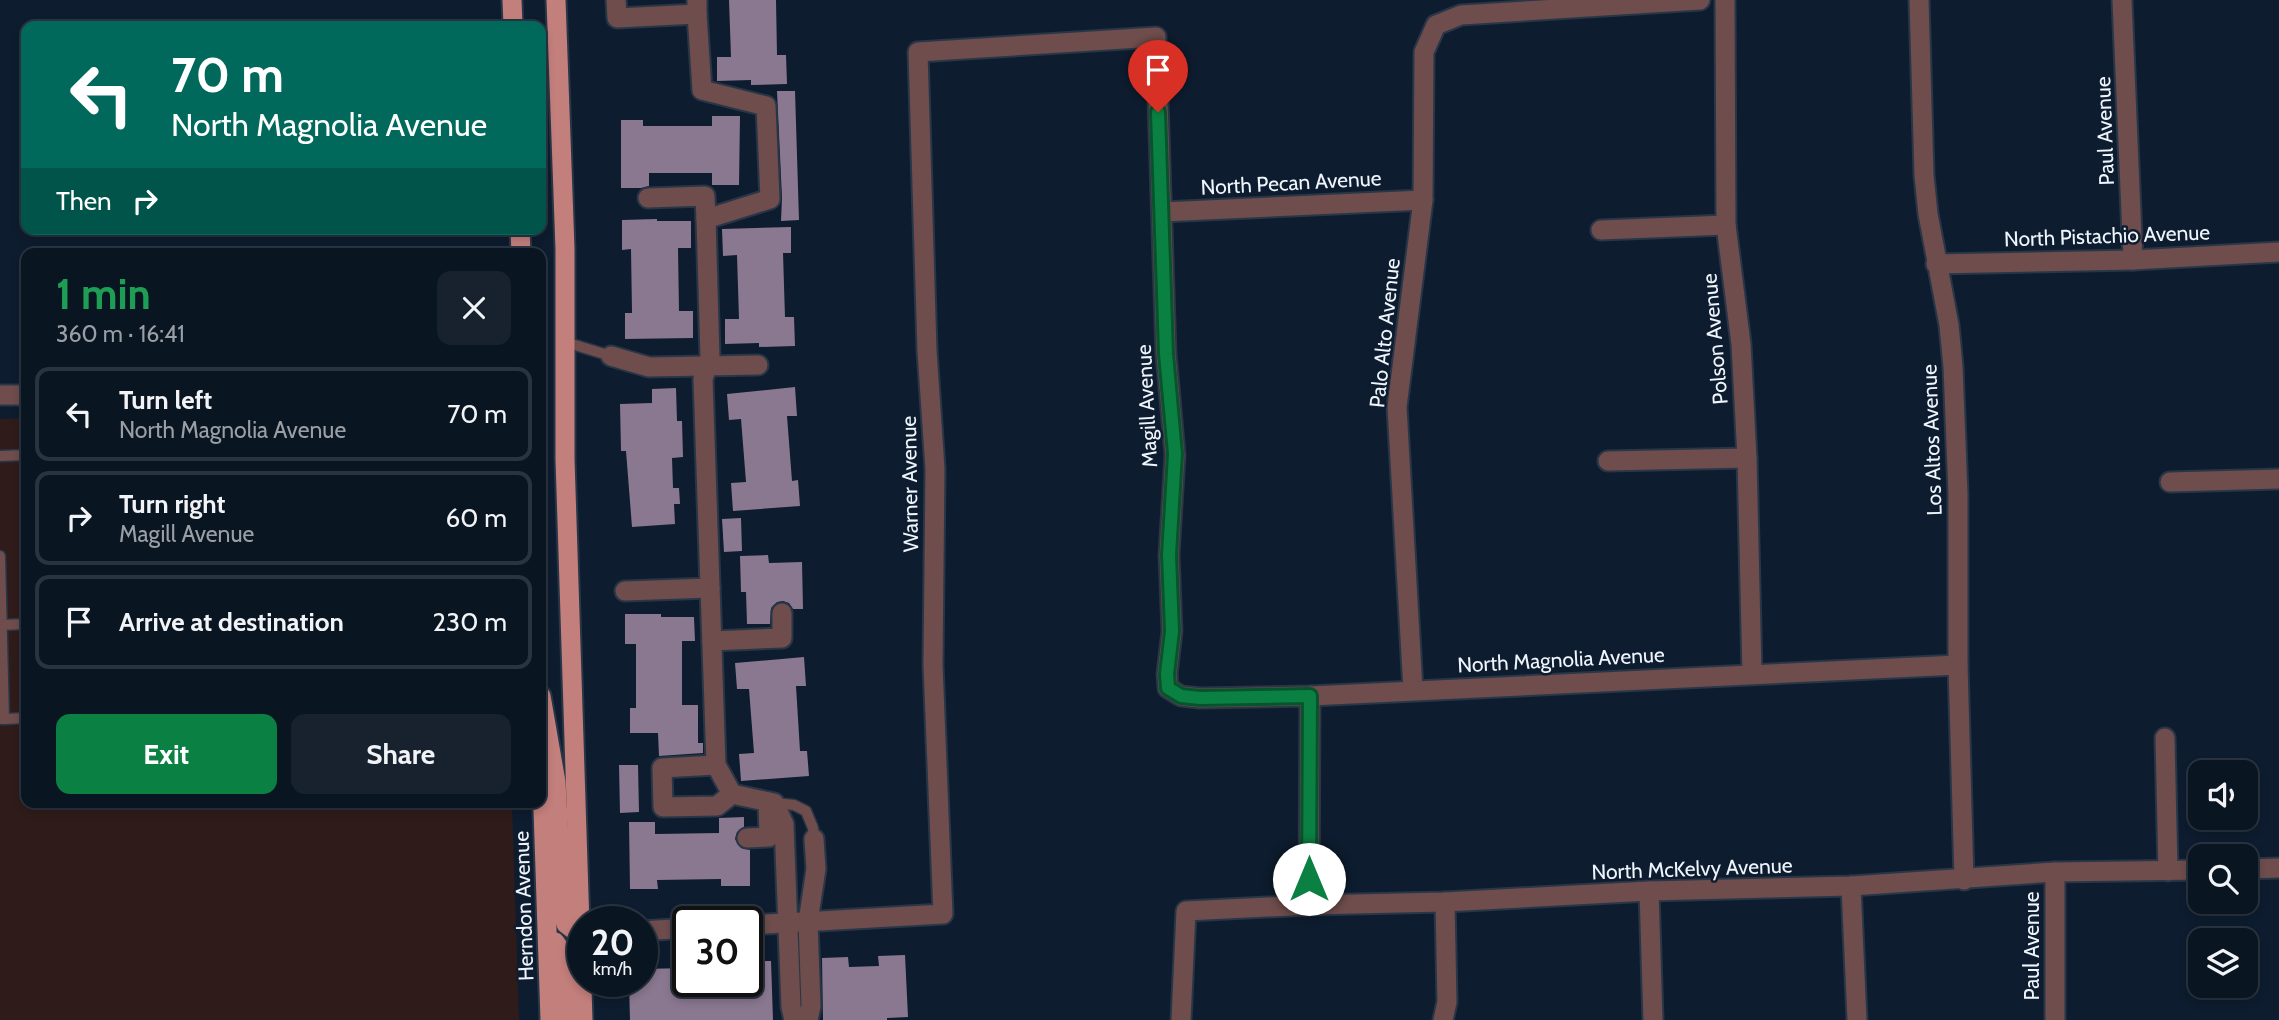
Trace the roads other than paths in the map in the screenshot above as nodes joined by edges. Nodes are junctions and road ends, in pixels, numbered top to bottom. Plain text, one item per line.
1 (512, 0) edge
2 (556, 0) edge
3 (616, 0) edge
4 (1700, 0) edge
5 (1725, 0) edge
6 (1919, 0) edge
7 (2122, 0) edge
8 (697, 7) edge
9 (513, 21) edge
10 (918, 52) joint
11 (648, 198) dead end
12 (1423, 200) junction
13 (1162, 212) junction
14 (706, 219) junction
15 (1726, 225) junction
16 (1601, 230) dead end
17 (2279, 252) edge
18 (2133, 260) junction
19 (1936, 264) junction
20 (564, 341) junction
21 (611, 356) joint
22 (758, 365) dead end
23 (707, 367) junction
24 (21, 394) edge
25 (0, 395) edge
26 (21, 455) edge
27 (0, 456) edge
28 (1747, 458) junction
29 (1608, 461) dead end
30 (2279, 479) edge
31 (2171, 482) dead end
32 (0, 556) edge
33 (710, 588) junction
34 (625, 591) dead end
35 (782, 613) dead end
36 (21, 624) edge
37 (1, 625) edge
38 (712, 641) junction
39 (1958, 665) junction
40 (1752, 674) junction
41 (1168, 688) joint
42 (1413, 690) junction
43 (1310, 696) junction
44 (21, 718) edge
45 (2, 719) edge
46 (546, 725) edge
47 (2165, 738) dead end
48 (716, 765) junction
49 (732, 794) junction
50 (771, 802) junction
51 (543, 808) edge
52 (747, 838) dead end
53 (814, 839) joint
54 (2279, 868) edge
55 (2258, 869) edge
56 (2188, 870) edge
57 (2168, 871) junction
58 (2054, 872) junction
59 (1964, 880) junction
60 (1851, 886) junction
61 (1649, 891) junction
62 (1445, 902) junction
63 (1309, 905) junction
64 (580, 906) edge
65 (808, 922) junction
66 (788, 923) junction
67 (763, 924) edge
68 (567, 925) edge
69 (548, 941) junction
70 (582, 997) edge
71 (550, 1020) edge
72 (566, 1020) edge
73 (583, 1020) edge
74 (794, 1020) edge
75 (808, 1020) edge
76 (1181, 1020) edge
77 (1443, 1020) edge
78 (1653, 1020) edge
79 (1857, 1020) edge
80 (2054, 1020) edge

1 - 9 main road
2 - 20 main road
3 - 8 street
4 - 12 street, Palo Alto Avenue
5 - 15 street, Polson Avenue
6 - 19 street, Los Altos Avenue
7 - 18 street, Paul Avenue
8 - 14 street
10 - 13 street, Magill Avenue
10 - 65 street, Warner Avenue
11 - 14 street
12 - 13 street, North Pecan Avenue
12 - 42 street, Palo Alto Avenue
13 - 41 street, Magill Avenue
14 - 23 street
15 - 16 street
15 - 28 street, Polson Avenue
17 - 18 street, North Pistachio Avenue
18 - 19 street, North Pistachio Avenue
19 - 39 street, Los Altos Avenue
20 - 21 lane
20 - 64 main road
21 - 23 street
22 - 23 street
23 - 33 street
24 - 25 street
26 - 27 lane
28 - 29 street
28 - 40 street, Polson Avenue
30 - 31 street
32 - 37 lane
33 - 34 street
33 - 38 street
35 - 38 street
36 - 37 lane
37 - 45 lane
38 - 48 street
39 - 40 street, North Magnolia Avenue
39 - 59 street, Los Altos Avenue
40 - 42 street, North Magnolia Avenue
41 - 43 street, North Magnolia Avenue
42 - 43 street, North Magnolia Avenue
43 - 63 street
44 - 45 lane
46 - 68 main road
47 - 57 street
48 - 49 street
48 - 49 street
49 - 50 street
50 - 52 street
50 - 53 lane
50 - 66 street
51 - 69 main road, Herndon Avenue
53 - 65 street
54 - 55 street
56 - 57 street, North McKelvy Avenue
57 - 58 street, North McKelvy Avenue
58 - 59 street, North McKelvy Avenue
58 - 80 street, Paul Avenue
59 - 60 street, North McKelvy Avenue
60 - 61 street, North McKelvy Avenue
60 - 79 street
61 - 62 street, North McKelvy Avenue
61 - 78 street
62 - 63 street, North McKelvy Avenue
62 - 77 street
63 - 76 street, North McKelvy Avenue
65 - 66 street
65 - 75 street
66 - 67 street
66 - 74 street
69 - 71 main road, Herndon Avenue
69 - 72 main road
70 - 73 main road

